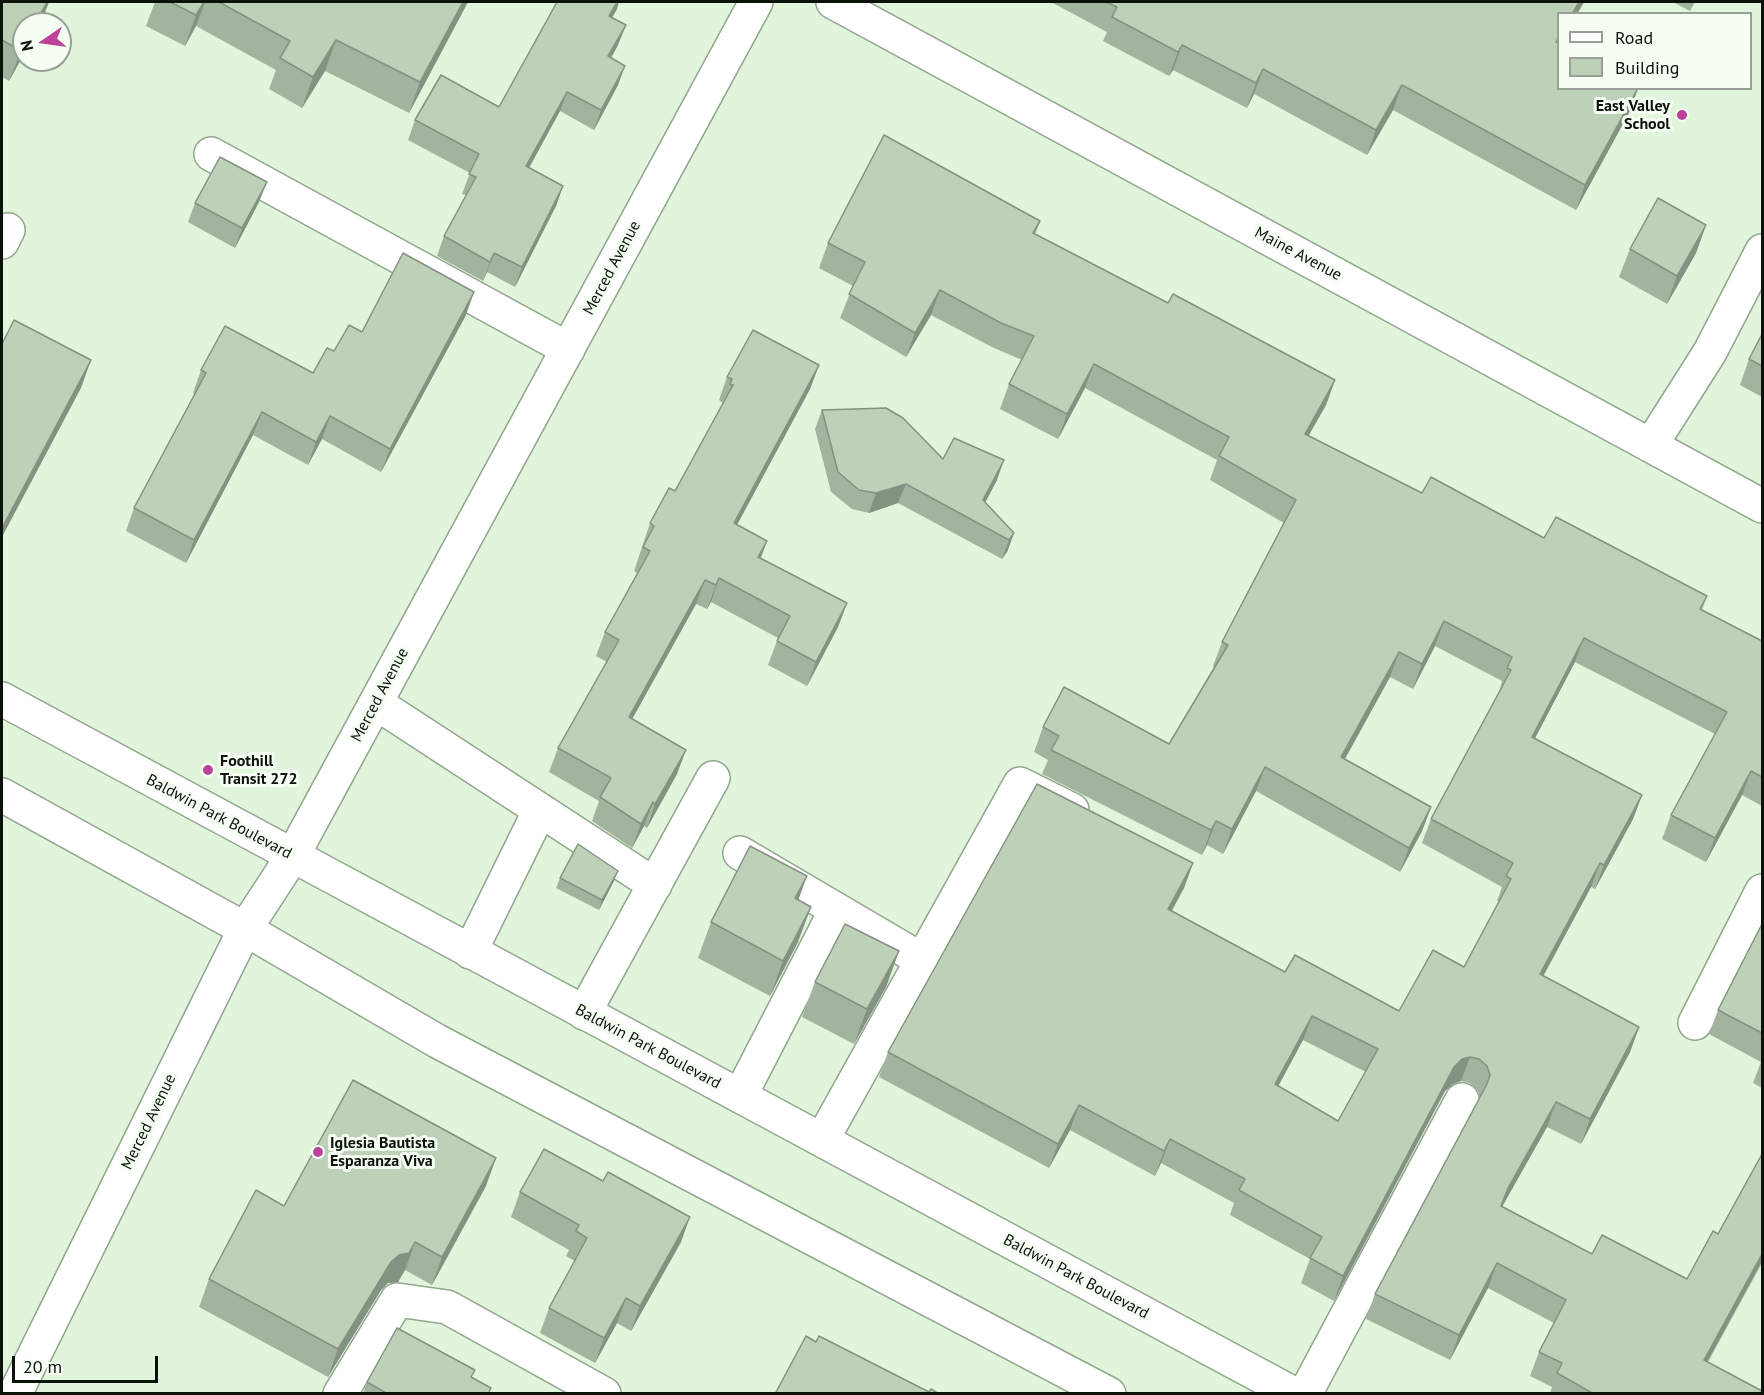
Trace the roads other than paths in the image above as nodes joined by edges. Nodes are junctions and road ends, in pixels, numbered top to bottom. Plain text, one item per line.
1 (756, 2) edge
2 (833, 2) edge
3 (211, 154) dead end
4 (1762, 251) edge
5 (568, 349) junction
6 (1651, 445) junction
7 (1762, 506) edge
8 (2, 699) edge
9 (376, 703) junction
10 (713, 778) dead end
11 (2, 795) edge
12 (540, 810) junction
13 (1102, 825) edge
14 (740, 853) dead end
15 (292, 857) junction
16 (655, 885) junction
17 (1762, 891) edge
18 (836, 910) junction
19 (245, 929) junction
20 (470, 952) junction
21 (922, 960) junction
22 (584, 1013) junction
23 (1695, 1023) dead end
24 (740, 1096) junction
25 (1462, 1100) dead end
26 (822, 1140) junction
27 (15, 1394) edge
28 (340, 1394) edge
29 (604, 1394) edge
30 (1109, 1394) edge
31 (1294, 1394) edge
32 (1305, 1394) edge

1 - 5 main road, Merced Avenue
2 - 6 main road, Maine Avenue
3 - 5 main road
4 - 6 main road
5 - 9 main road, Merced Avenue
6 - 7 main road, Maine Avenue
8 - 15 main road, Baldwin Park Boulevard
9 - 12 main road
9 - 15 main road, Merced Avenue
10 - 16 main road
11 - 19 main road
12 - 16 main road
12 - 20 main road
13 - 21 main road
14 - 18 main road
15 - 19 main road, Merced Avenue
15 - 20 main road, Baldwin Park Boulevard
16 - 22 main road
17 - 23 main road
18 - 21 main road
18 - 24 main road
19 - 27 main road, Merced Avenue
19 - 30 main road
20 - 22 main road, Baldwin Park Boulevard
21 - 26 main road
22 - 24 main road, Baldwin Park Boulevard
24 - 26 main road, Baldwin Park Boulevard
25 - 32 main road
26 - 31 main road, Baldwin Park Boulevard
28 - 29 main road

